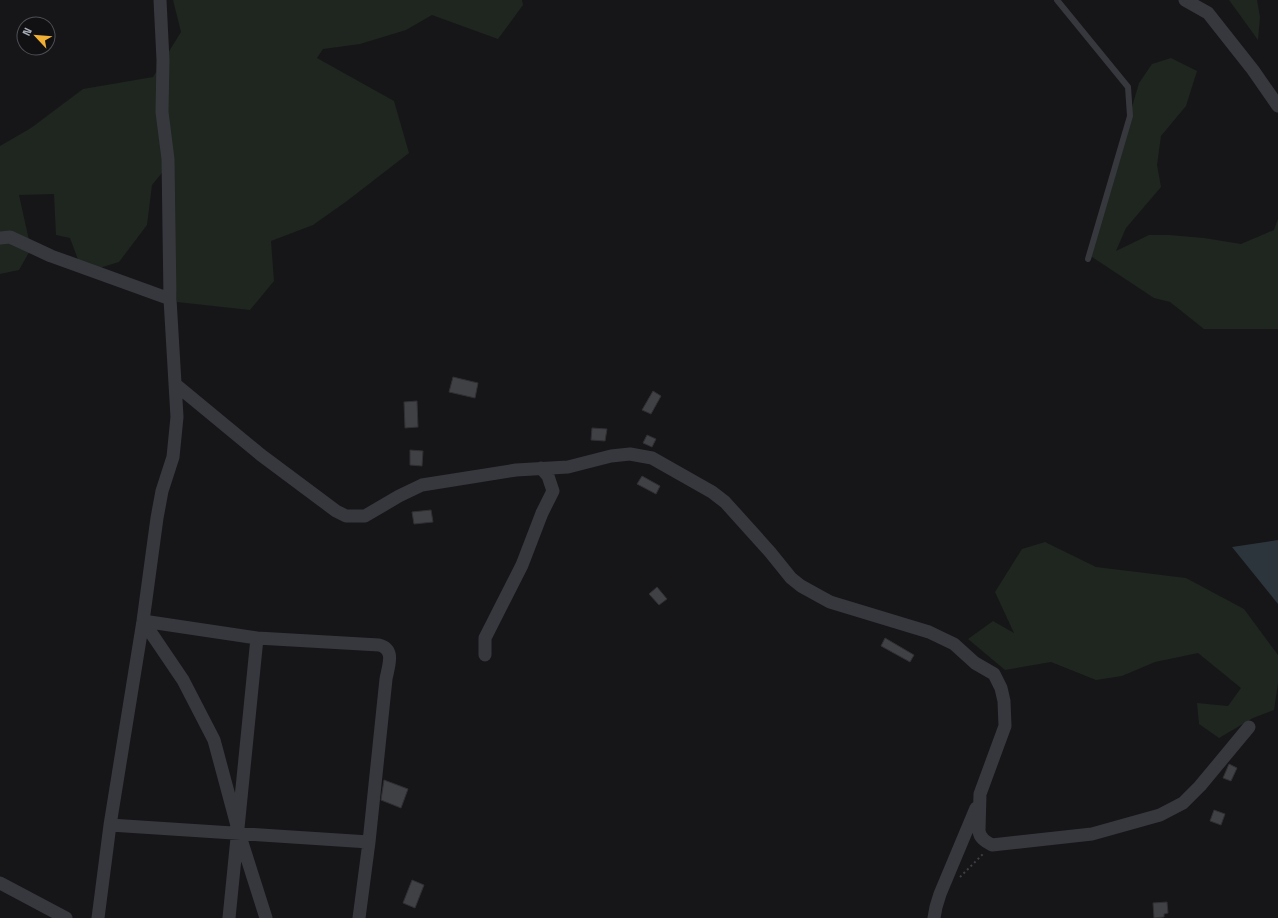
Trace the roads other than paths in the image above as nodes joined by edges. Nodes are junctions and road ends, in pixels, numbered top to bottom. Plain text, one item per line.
1 (160, 0) edge
2 (1057, 0) edge
3 (1185, 0) edge
4 (1278, 106) edge
5 (0, 238) edge
6 (1088, 259) dead end
7 (170, 299) junction
8 (175, 384) junction
9 (541, 468) junction
10 (143, 621) junction
11 (257, 638) junction
12 (485, 655) dead end
13 (1249, 727) dead end
14 (980, 794) junction
15 (110, 825) junction
16 (239, 833) junction
17 (369, 842) junction
18 (0, 884) edge
19 (66, 918) edge
20 (98, 918) edge
21 (229, 918) edge
22 (266, 918) edge
23 (359, 918) edge
24 (934, 918) edge

1 - 7 street
2 - 6 lane
3 - 4 street
5 - 7 street
7 - 8 street
8 - 9 street
8 - 10 street
9 - 12 street
9 - 14 street
10 - 11 street
10 - 15 street
10 - 16 street
11 - 16 street
11 - 17 street
13 - 14 street
14 - 24 street
15 - 16 street
15 - 20 street
16 - 17 street
16 - 21 street
16 - 22 street
17 - 23 street
18 - 19 street

